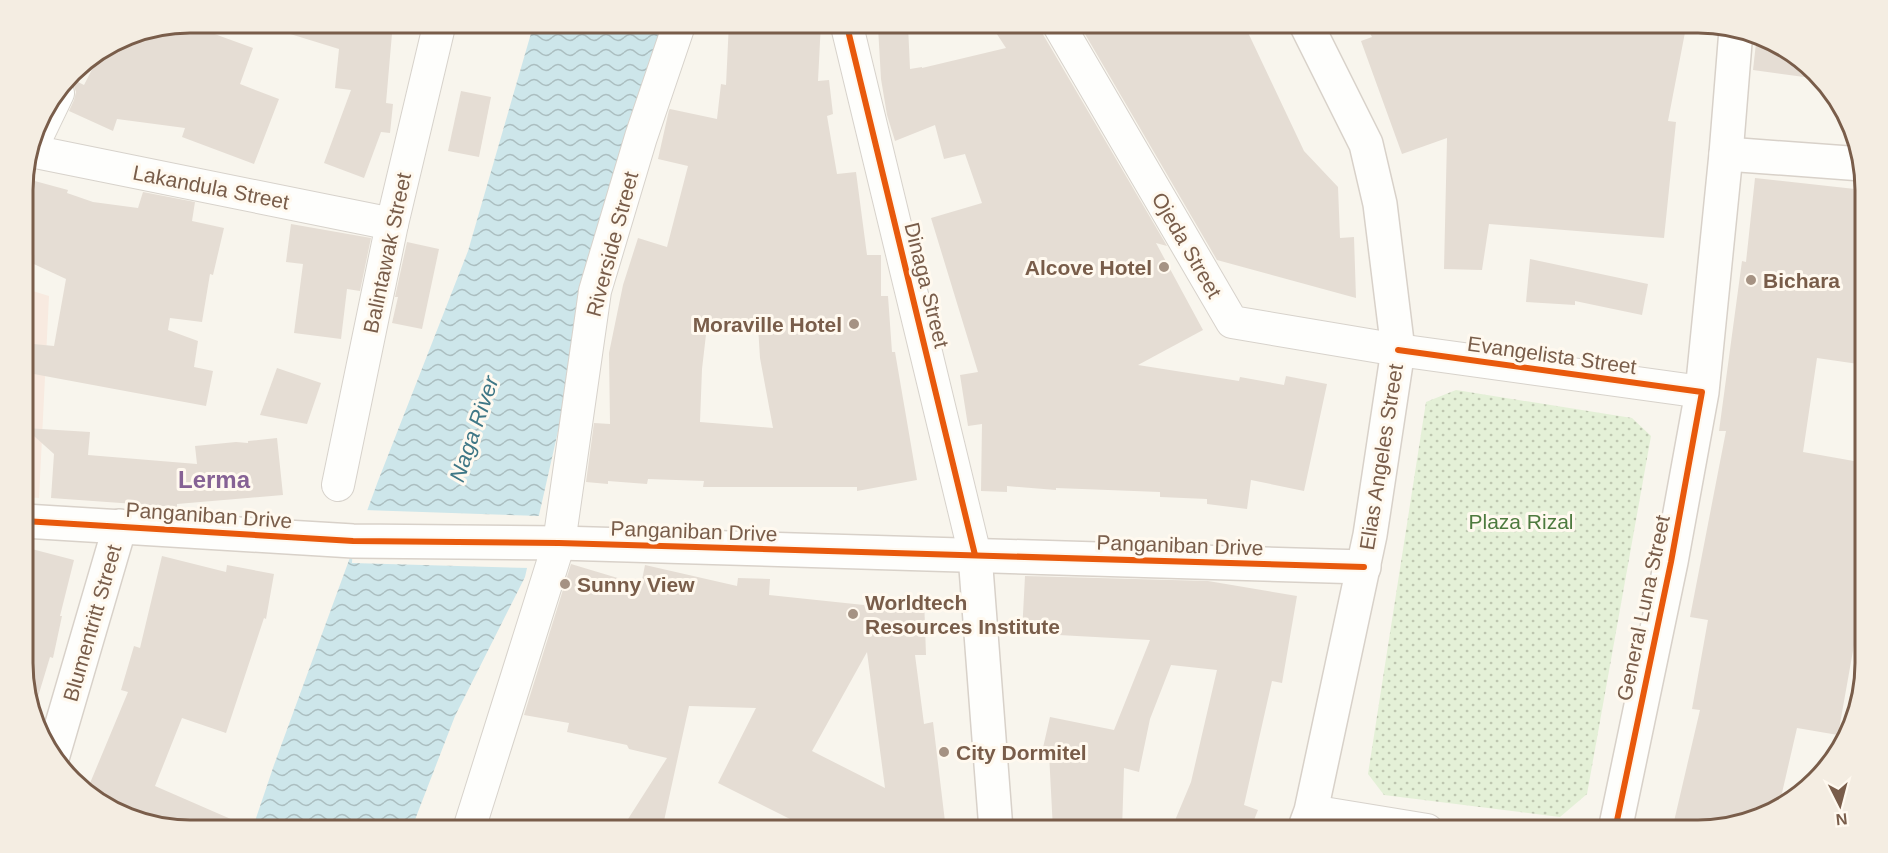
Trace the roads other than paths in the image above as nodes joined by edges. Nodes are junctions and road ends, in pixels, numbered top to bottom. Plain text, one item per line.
1 (437, 33) edge
2 (676, 33) edge
3 (849, 33) edge
4 (1063, 33) edge
5 (1310, 33) edge
6 (1735, 38) edge
7 (38, 150) edge
8 (1726, 154) junction
9 (1853, 163) edge
10 (392, 224) junction
11 (1398, 350) junction
12 (1702, 392) junction
13 (338, 485) dead end
14 (33, 521) edge
15 (120, 526) junction
16 (553, 543) junction
17 (975, 555) junction
18 (1364, 567) junction
19 (56, 744) edge
20 (472, 820) edge
21 (995, 820) edge
22 (1308, 820) edge
23 (1617, 820) edge

1 - 10 street, Balintawak Street
2 - 16 street, Riverside Street
3 - 17 street, Dinaga Street
4 - 11 street, Ojeda Street
5 - 11 main road, Elias Angeles Street
6 - 8 main road, General Luna Street
7 - 10 street, Lakandula Street
8 - 9 main road
8 - 12 main road, General Luna Street
10 - 13 street, Balintawak Street
11 - 12 street, Evangelista Street
11 - 18 main road, Elias Angeles Street
12 - 23 main road, General Luna Street
14 - 15 main road, Panganiban Drive
15 - 16 main road, Panganiban Drive
15 - 19 main road, Blumentritt Street
16 - 17 main road, Panganiban Drive
16 - 20 street, Riverside Street
17 - 18 main road, Panganiban Drive
17 - 21 main road
18 - 22 main road, Elias Angeles Street

